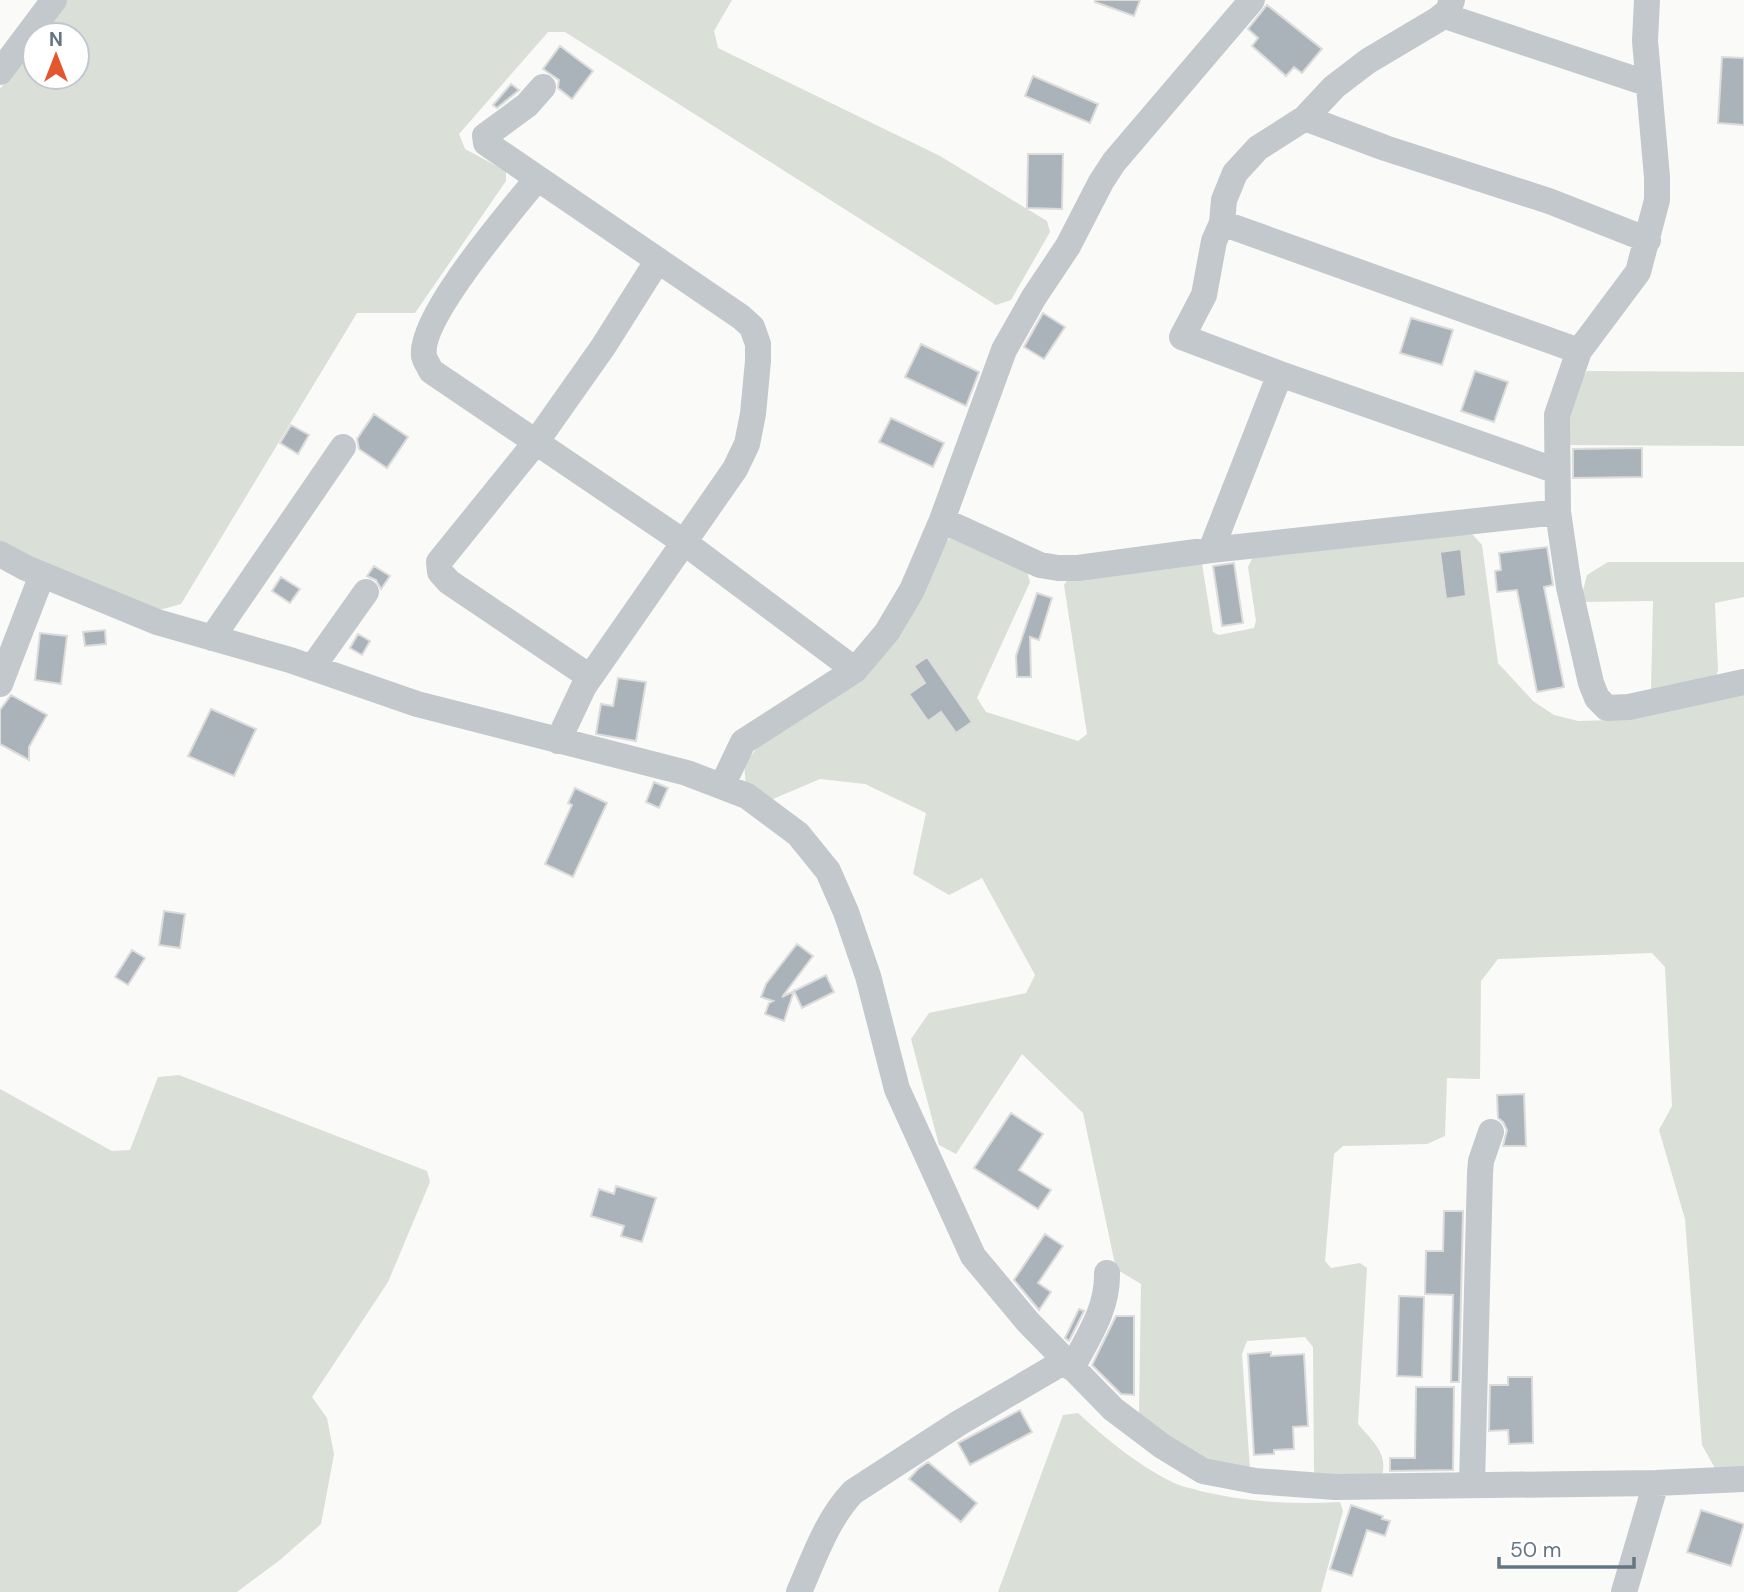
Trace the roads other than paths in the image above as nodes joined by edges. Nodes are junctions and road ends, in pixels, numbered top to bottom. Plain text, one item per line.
1 (54, 0) edge
2 (1252, 0) edge
3 (1647, 0) edge
4 (1450, 5) edge
5 (0, 72) edge
6 (1648, 84) junction
7 (543, 87) dead end
8 (1306, 118) junction
9 (537, 179) junction
10 (1222, 223) junction
11 (1648, 240) junction
12 (658, 260) junction
13 (1579, 351) junction
14 (1280, 374) junction
15 (536, 442) junction
16 (343, 447) dead end
17 (1557, 471) junction
18 (1558, 513) junction
19 (942, 520) junction
20 (685, 543) junction
21 (1211, 550) junction
22 (0, 554) edge
23 (42, 575) junction
24 (366, 592) dead end
25 (212, 638) junction
26 (312, 668) junction
27 (855, 670) junction
28 (590, 677) junction
29 (1744, 682) edge
30 (0, 684) edge
31 (558, 741) junction
32 (722, 786) junction
33 (1491, 1132) dead end
34 (1107, 1273) dead end
35 (1069, 1364) junction
36 (1744, 1479) edge
37 (1656, 1483) junction
38 (1472, 1485) junction
39 (799, 1592) edge
40 (1625, 1592) edge

1 - 5 street
2 - 19 street
3 - 6 street
4 - 6 street
4 - 8 street
6 - 11 street
7 - 9 street
8 - 10 street
8 - 11 street
9 - 12 street
9 - 15 street
10 - 13 street
10 - 14 street
11 - 13 street
12 - 15 street
12 - 20 street
13 - 17 street
14 - 17 street
14 - 21 street
15 - 20 street
15 - 28 street
16 - 25 street
17 - 18 street
18 - 21 street
18 - 29 street
19 - 21 street
19 - 27 street
20 - 27 street
20 - 28 street
22 - 23 street
23 - 25 street
23 - 30 street
24 - 26 street
25 - 26 street
26 - 31 street
27 - 32 street
28 - 31 street
31 - 32 street
32 - 35 street
33 - 38 street
34 - 35 street
35 - 38 street
35 - 39 street
36 - 37 street
37 - 38 street
37 - 40 street

